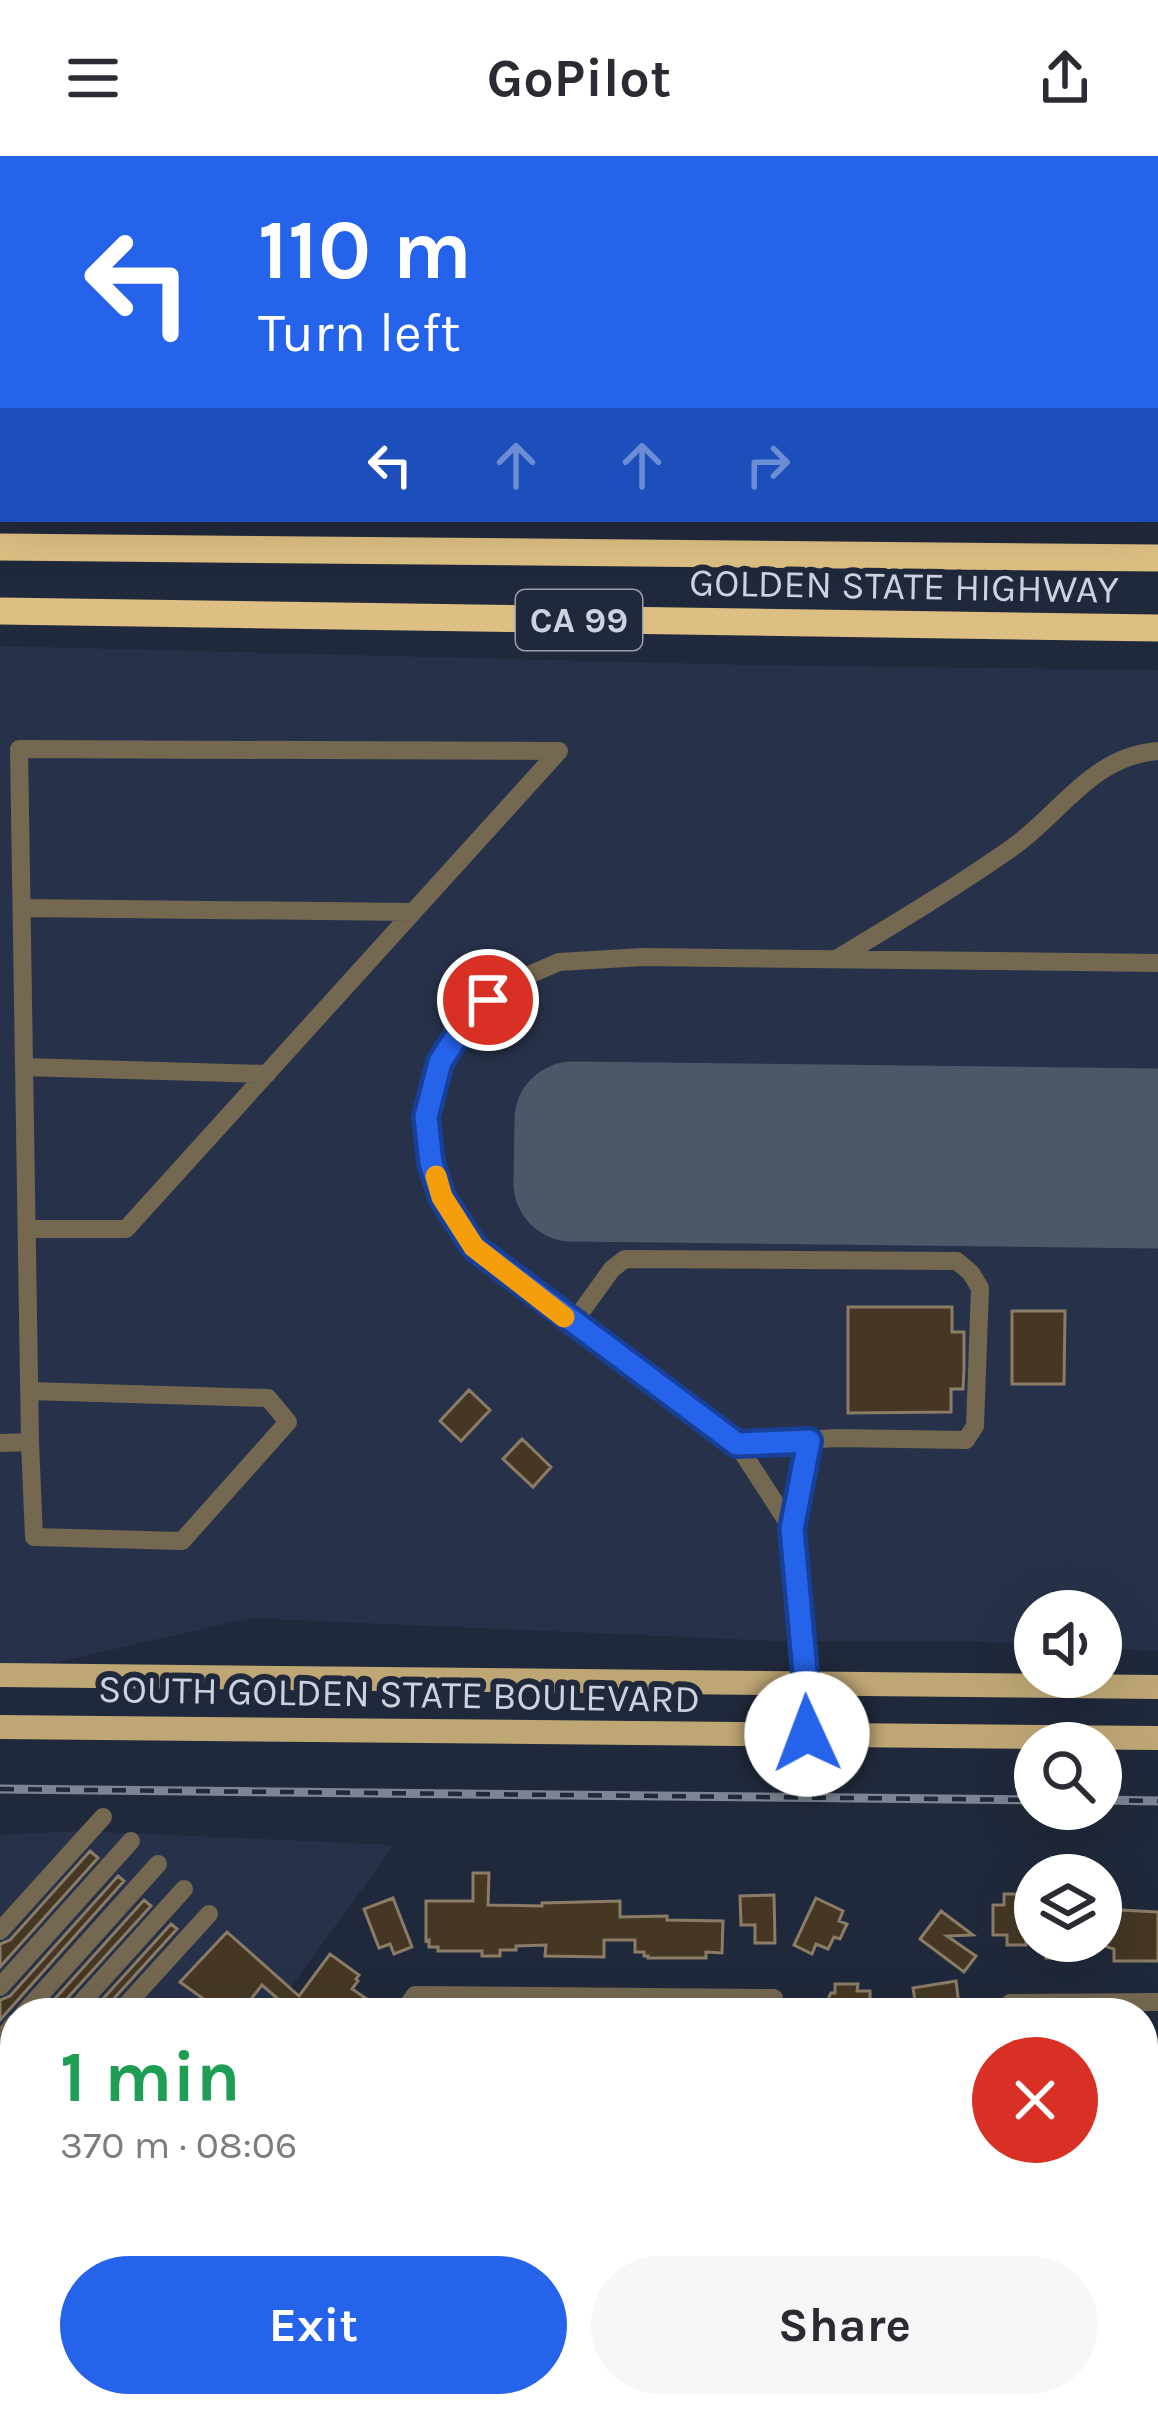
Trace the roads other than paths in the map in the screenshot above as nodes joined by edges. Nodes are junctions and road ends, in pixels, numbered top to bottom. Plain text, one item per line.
1 (0, 538) edge
2 (0, 547) edge
3 (101, 549) junction
4 (1158, 558) edge
5 (0, 611) edge
6 (1158, 628) edge
7 (1158, 751) edge
8 (22, 908) junction
9 (413, 912) junction
10 (834, 960) junction
11 (1158, 963) edge
12 (24, 1067) junction
13 (267, 1074) junction
14 (27, 1229) junction
15 (572, 1323) junction
16 (30, 1391) junction
17 (809, 1441) junction
18 (30, 1442) junction
19 (0, 1443) edge
20 (737, 1444) junction
21 (792, 1529) junction
22 (0, 1676) edge
23 (806, 1683) junction
24 (1158, 1687) edge
25 (0, 1726) edge
26 (807, 1734) junction
27 (1158, 1738) edge
28 (103, 1817) dead end
29 (131, 1841) dead end
30 (158, 1864) dead end
31 (184, 1889) dead end
32 (208, 1914) dead end
33 (0, 1931) edge
34 (0, 1987) edge
35 (37, 1998) edge
36 (86, 1998) edge
37 (132, 1998) edge
38 (413, 1998) edge
39 (480, 1998) edge

1 - 3 highway
2 - 3 highway, GOLDEN STATE HIGHWAY / CA 99
3 - 4 highway, GOLDEN STATE HIGHWAY / CA 99
5 - 6 highway, GOLDEN STATE HIGHWAY / CA 99
7 - 10 street
8 - 9 street
8 - 9 street
8 - 12 street
9 - 13 street
10 - 11 street
10 - 15 street
12 - 13 street
12 - 14 street
13 - 14 street
14 - 16 street
15 - 17 street
15 - 20 street
16 - 18 street
16 - 18 street
17 - 20 street
17 - 21 street
18 - 19 street
20 - 21 street
21 - 23 street
22 - 23 main road, SOUTH GOLDEN STATE BOULEVARD
23 - 24 main road, SOUTH GOLDEN STATE BOULEVARD
23 - 26 street
25 - 26 main road, SOUTH GOLDEN STATE BOULEVARD
26 - 27 main road, SOUTH GOLDEN STATE BOULEVARD
28 - 33 street
29 - 34 street
30 - 35 street
31 - 36 street
32 - 37 street
38 - 39 street

